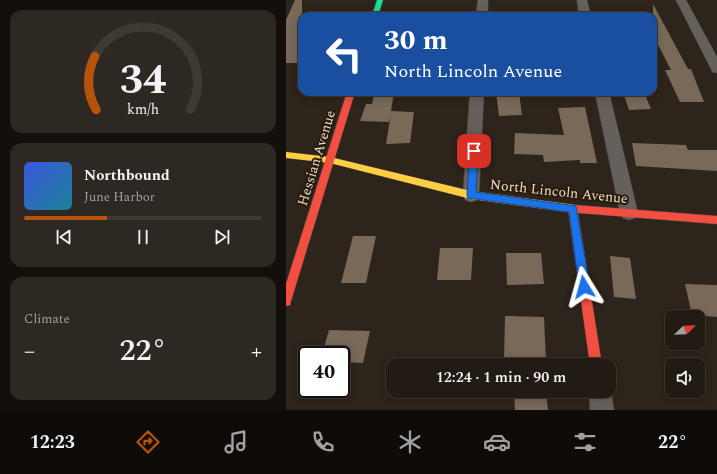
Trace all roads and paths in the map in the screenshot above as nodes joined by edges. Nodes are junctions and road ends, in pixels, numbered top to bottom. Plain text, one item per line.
1 (380, 0) edge
2 (483, 0) edge
3 (582, 0) edge
4 (681, 0) edge
5 (376, 12) edge
6 (482, 12) edge
7 (584, 12) edge
8 (717, 69) edge
9 (350, 96) edge
10 (477, 96) edge
11 (603, 96) edge
12 (286, 155) edge
13 (330, 160) junction
14 (471, 195) junction
15 (573, 209) junction
16 (629, 213) junction
17 (717, 220) edge
18 (286, 301) edge
19 (595, 358) edge
20 (601, 398) edge
21 (602, 410) edge

1 - 5 street
2 - 6 street
3 - 7 street
4 - 8 street
9 - 13 street, Hessian Avenue
10 - 14 street
11 - 16 street
12 - 13 street, North Lincoln Avenue
13 - 14 street, North Lincoln Avenue
13 - 18 street, Hessian Avenue
14 - 15 street, North Lincoln Avenue
15 - 16 street, North Lincoln Avenue
15 - 19 street
16 - 17 street, North Lincoln Avenue
20 - 21 street

